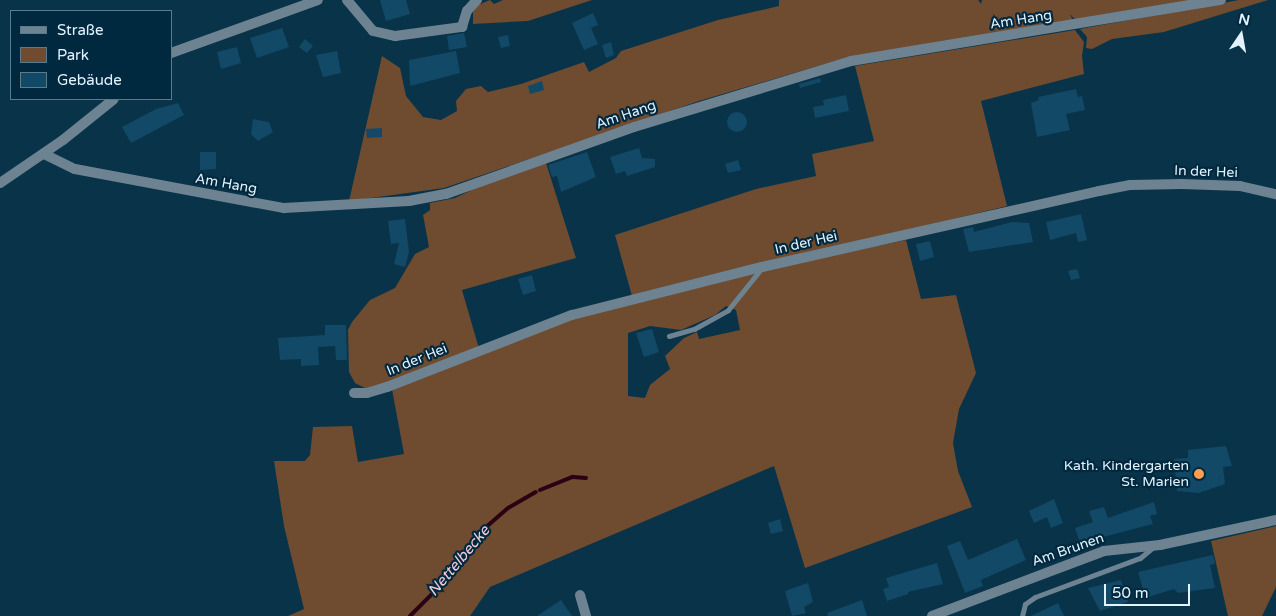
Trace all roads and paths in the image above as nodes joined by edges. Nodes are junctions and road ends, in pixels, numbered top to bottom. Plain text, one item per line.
1 (318, 0) edge
2 (347, 0) edge
3 (477, 0) edge
4 (1221, 0) edge
5 (172, 53) edge
6 (113, 100) edge
7 (44, 154) junction
8 (0, 183) edge
9 (1276, 194) edge
10 (762, 267) junction
11 (669, 336) dead end
12 (354, 392) dead end
13 (1276, 520) edge
14 (1154, 546) junction
15 (580, 594) dead end
16 (586, 616) edge
17 (932, 616) edge
18 (1022, 616) edge

1 - 5 street
2 - 3 street
4 - 7 street, Am Hang
6 - 7 street
7 - 8 street
9 - 10 street, In der Hei
10 - 11 lane
10 - 12 street, In der Hei
13 - 14 street, Am Brunen
14 - 17 street, Am Brunen
14 - 18 lane
15 - 16 street

